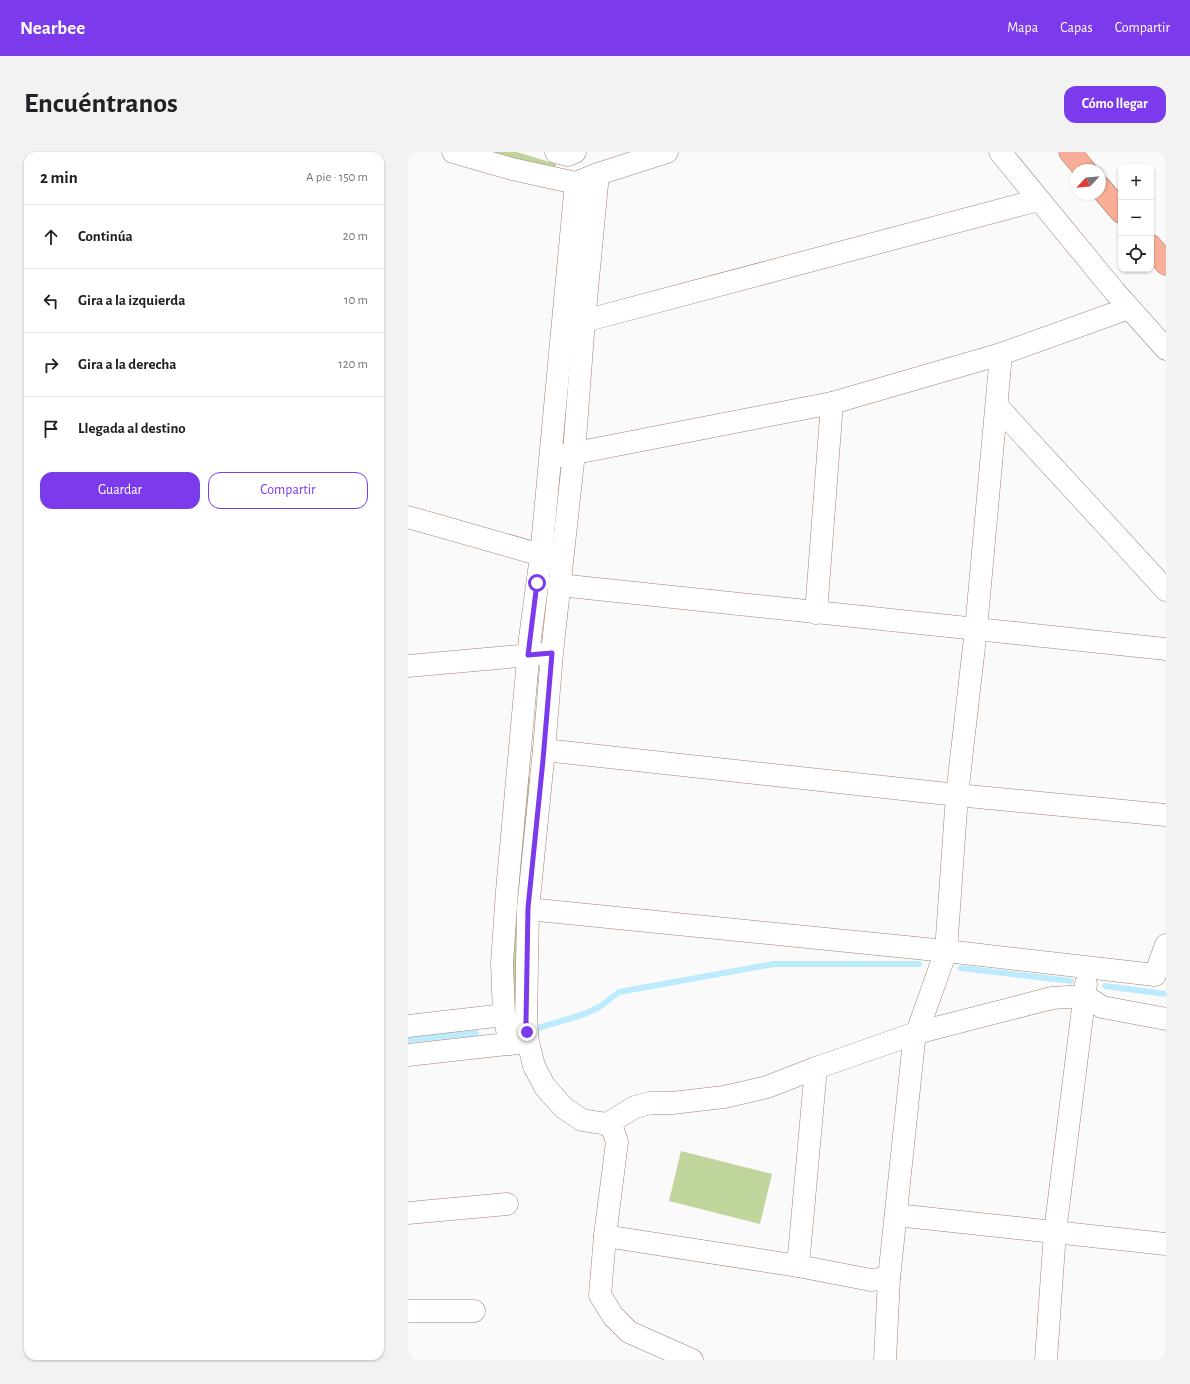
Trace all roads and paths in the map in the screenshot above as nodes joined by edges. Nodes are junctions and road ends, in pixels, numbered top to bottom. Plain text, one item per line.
1 (453, 152) edge
2 (556, 152) edge
3 (575, 152) edge
4 (667, 152) edge
5 (1000, 152) edge
6 (1070, 152) edge
7 (1081, 164) edge
8 (598, 174) junction
9 (576, 183) junction
10 (1106, 194) edge
11 (1038, 200) junction
12 (1118, 208) edge
13 (1154, 250) edge
14 (1166, 264) edge
15 (1129, 308) junction
16 (574, 321) junction
17 (1166, 349) edge
18 (1001, 354) junction
19 (832, 403) junction
20 (997, 406) junction
21 (574, 453) junction
22 (550, 458) junction
23 (408, 517) edge
24 (551, 558) junction
25 (559, 585) junction
26 (1166, 590) edge
27 (816, 613) junction
28 (976, 629) junction
29 (1166, 649) edge
30 (552, 653) junction
31 (528, 655) junction
32 (408, 666) edge
33 (544, 750) junction
34 (957, 795) junction
35 (1166, 816) edge
36 (528, 908) junction
37 (1166, 945) edge
38 (946, 951) junction
39 (1089, 967) junction
40 (1085, 996) junction
41 (504, 1015) junction
42 (1166, 1019) edge
43 (408, 1026) edge
44 (916, 1033) junction
45 (519, 1043) junction
46 (408, 1055) edge
47 (816, 1068) junction
48 (607, 1124) junction
49 (507, 1204) dead end
50 (408, 1213) edge
51 (896, 1215) junction
52 (1055, 1232) junction
53 (605, 1236) junction
54 (1166, 1244) edge
55 (798, 1266) junction
56 (889, 1278) junction
57 (408, 1311) edge
58 (474, 1311) dead end
59 (692, 1360) edge
60 (885, 1360) edge
61 (1046, 1360) edge

1 - 9 street
2 - 3 street
4 - 8 street
5 - 11 street
6 - 7 highway
8 - 9 street
8 - 16 street
9 - 16 street
10 - 12 highway
11 - 15 street
11 - 16 street
13 - 14 highway
15 - 17 street
15 - 18 street
16 - 21 street
16 - 22 street
18 - 19 street
18 - 20 street
19 - 21 street
19 - 27 street
20 - 26 street
20 - 28 street
21 - 22 street
21 - 24 street
22 - 24 street
23 - 24 street
24 - 25 street
24 - 31 street
25 - 27 street
25 - 30 street
27 - 28 street
28 - 29 street
28 - 34 street
30 - 31 street
30 - 33 street
31 - 32 street
31 - 41 street
33 - 34 street
33 - 36 street
34 - 35 street
34 - 38 street
36 - 38 street
36 - 45 street
37 - 39 street
38 - 39 street
38 - 44 street
39 - 40 street
40 - 42 street
40 - 44 street
40 - 52 street
41 - 43 street
41 - 45 street
44 - 47 street
44 - 51 street
45 - 46 street
45 - 48 street
47 - 48 street
47 - 55 street
48 - 53 street
49 - 50 street
51 - 52 street
51 - 56 street
52 - 54 street
52 - 61 street
53 - 55 street
53 - 59 street
55 - 56 street
56 - 60 street
57 - 58 street

